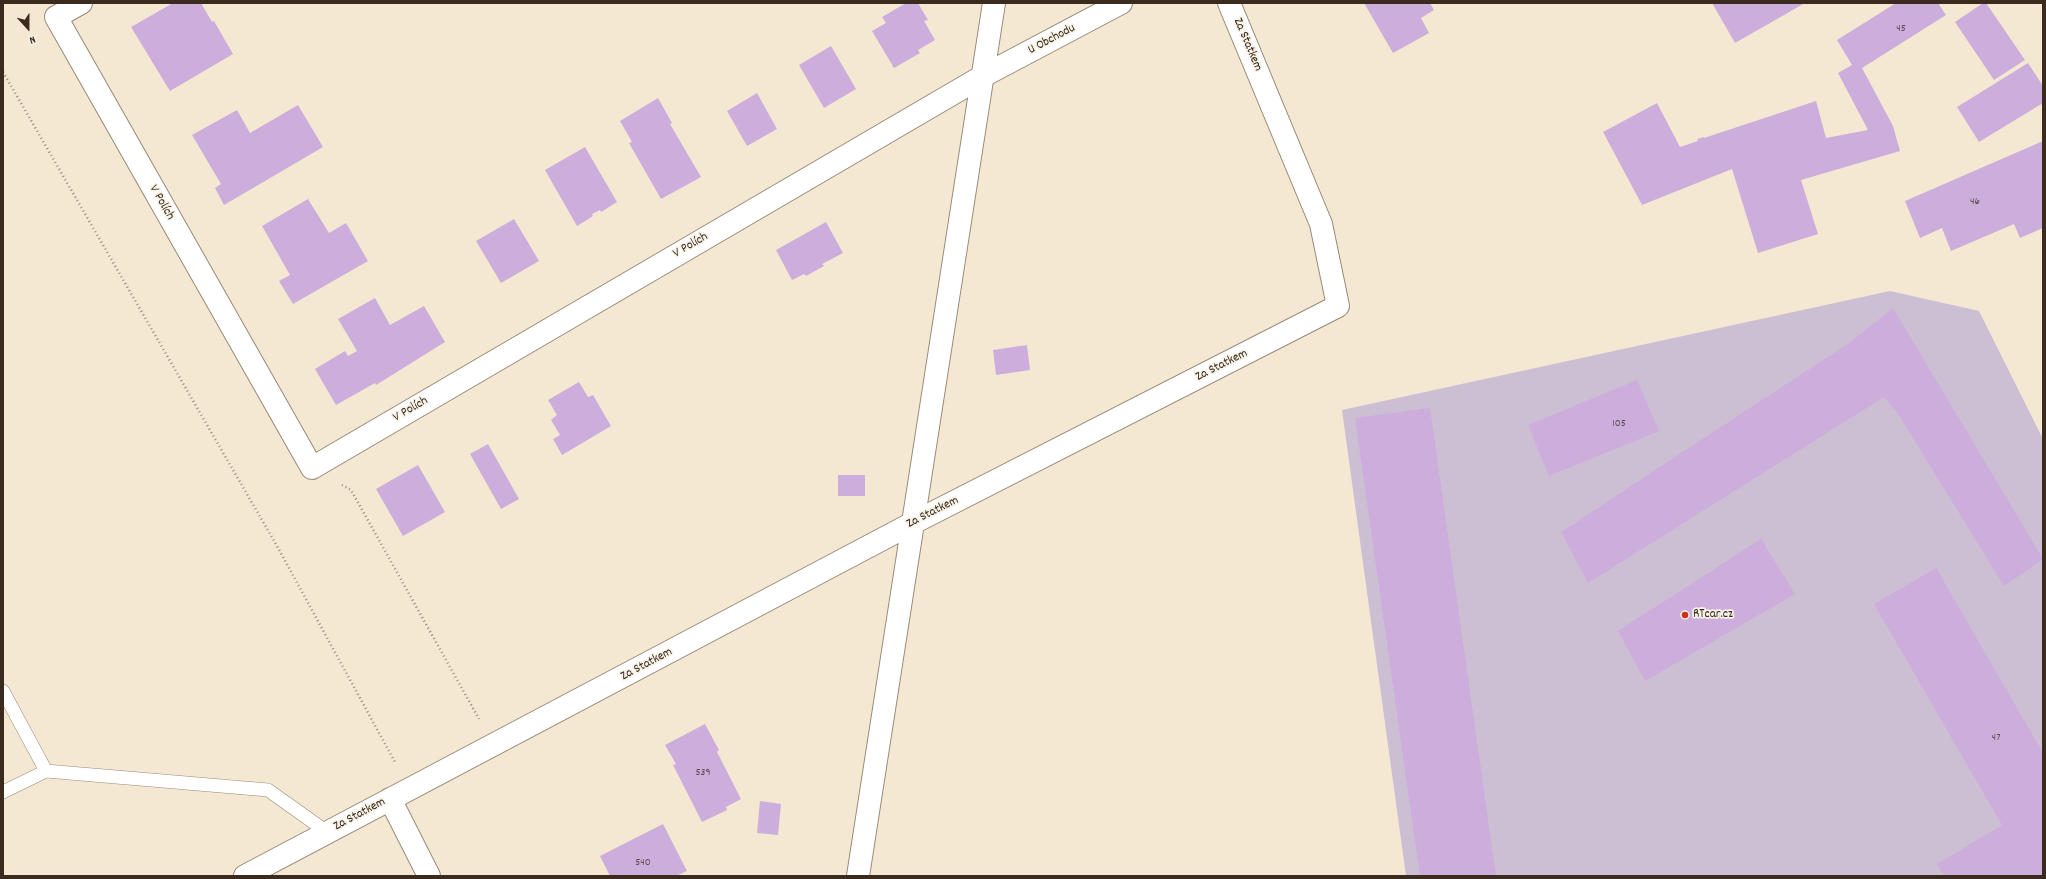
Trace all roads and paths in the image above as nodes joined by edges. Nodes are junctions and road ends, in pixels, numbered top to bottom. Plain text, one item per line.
1 (81, 3) edge
2 (994, 3) edge
3 (1121, 3) edge
4 (1229, 3) edge
5 (52, 10) edge
6 (3, 72) edge
7 (983, 76) junction
8 (312, 468) junction
9 (912, 524) junction
10 (3, 691) edge
11 (494, 746) junction
12 (46, 771) junction
13 (410, 788) junction
14 (3, 792) edge
15 (390, 799) junction
16 (327, 832) junction
17 (245, 876) edge
18 (429, 876) edge
19 (858, 876) edge

1 - 5 street, V Polích
2 - 7 street
3 - 7 street, U Obchodu
4 - 9 street, Za Statkem
5 - 8 street, V Polích
6 - 13 path
7 - 8 street, V Polích
7 - 9 street
8 - 11 path
9 - 11 street, Za Statkem
9 - 19 street
10 - 12 lane
11 - 13 street, Za Statkem
12 - 14 lane
12 - 16 lane
13 - 15 street, Za Statkem
15 - 16 street, Za Statkem
15 - 18 street
16 - 17 street, Za Statkem

